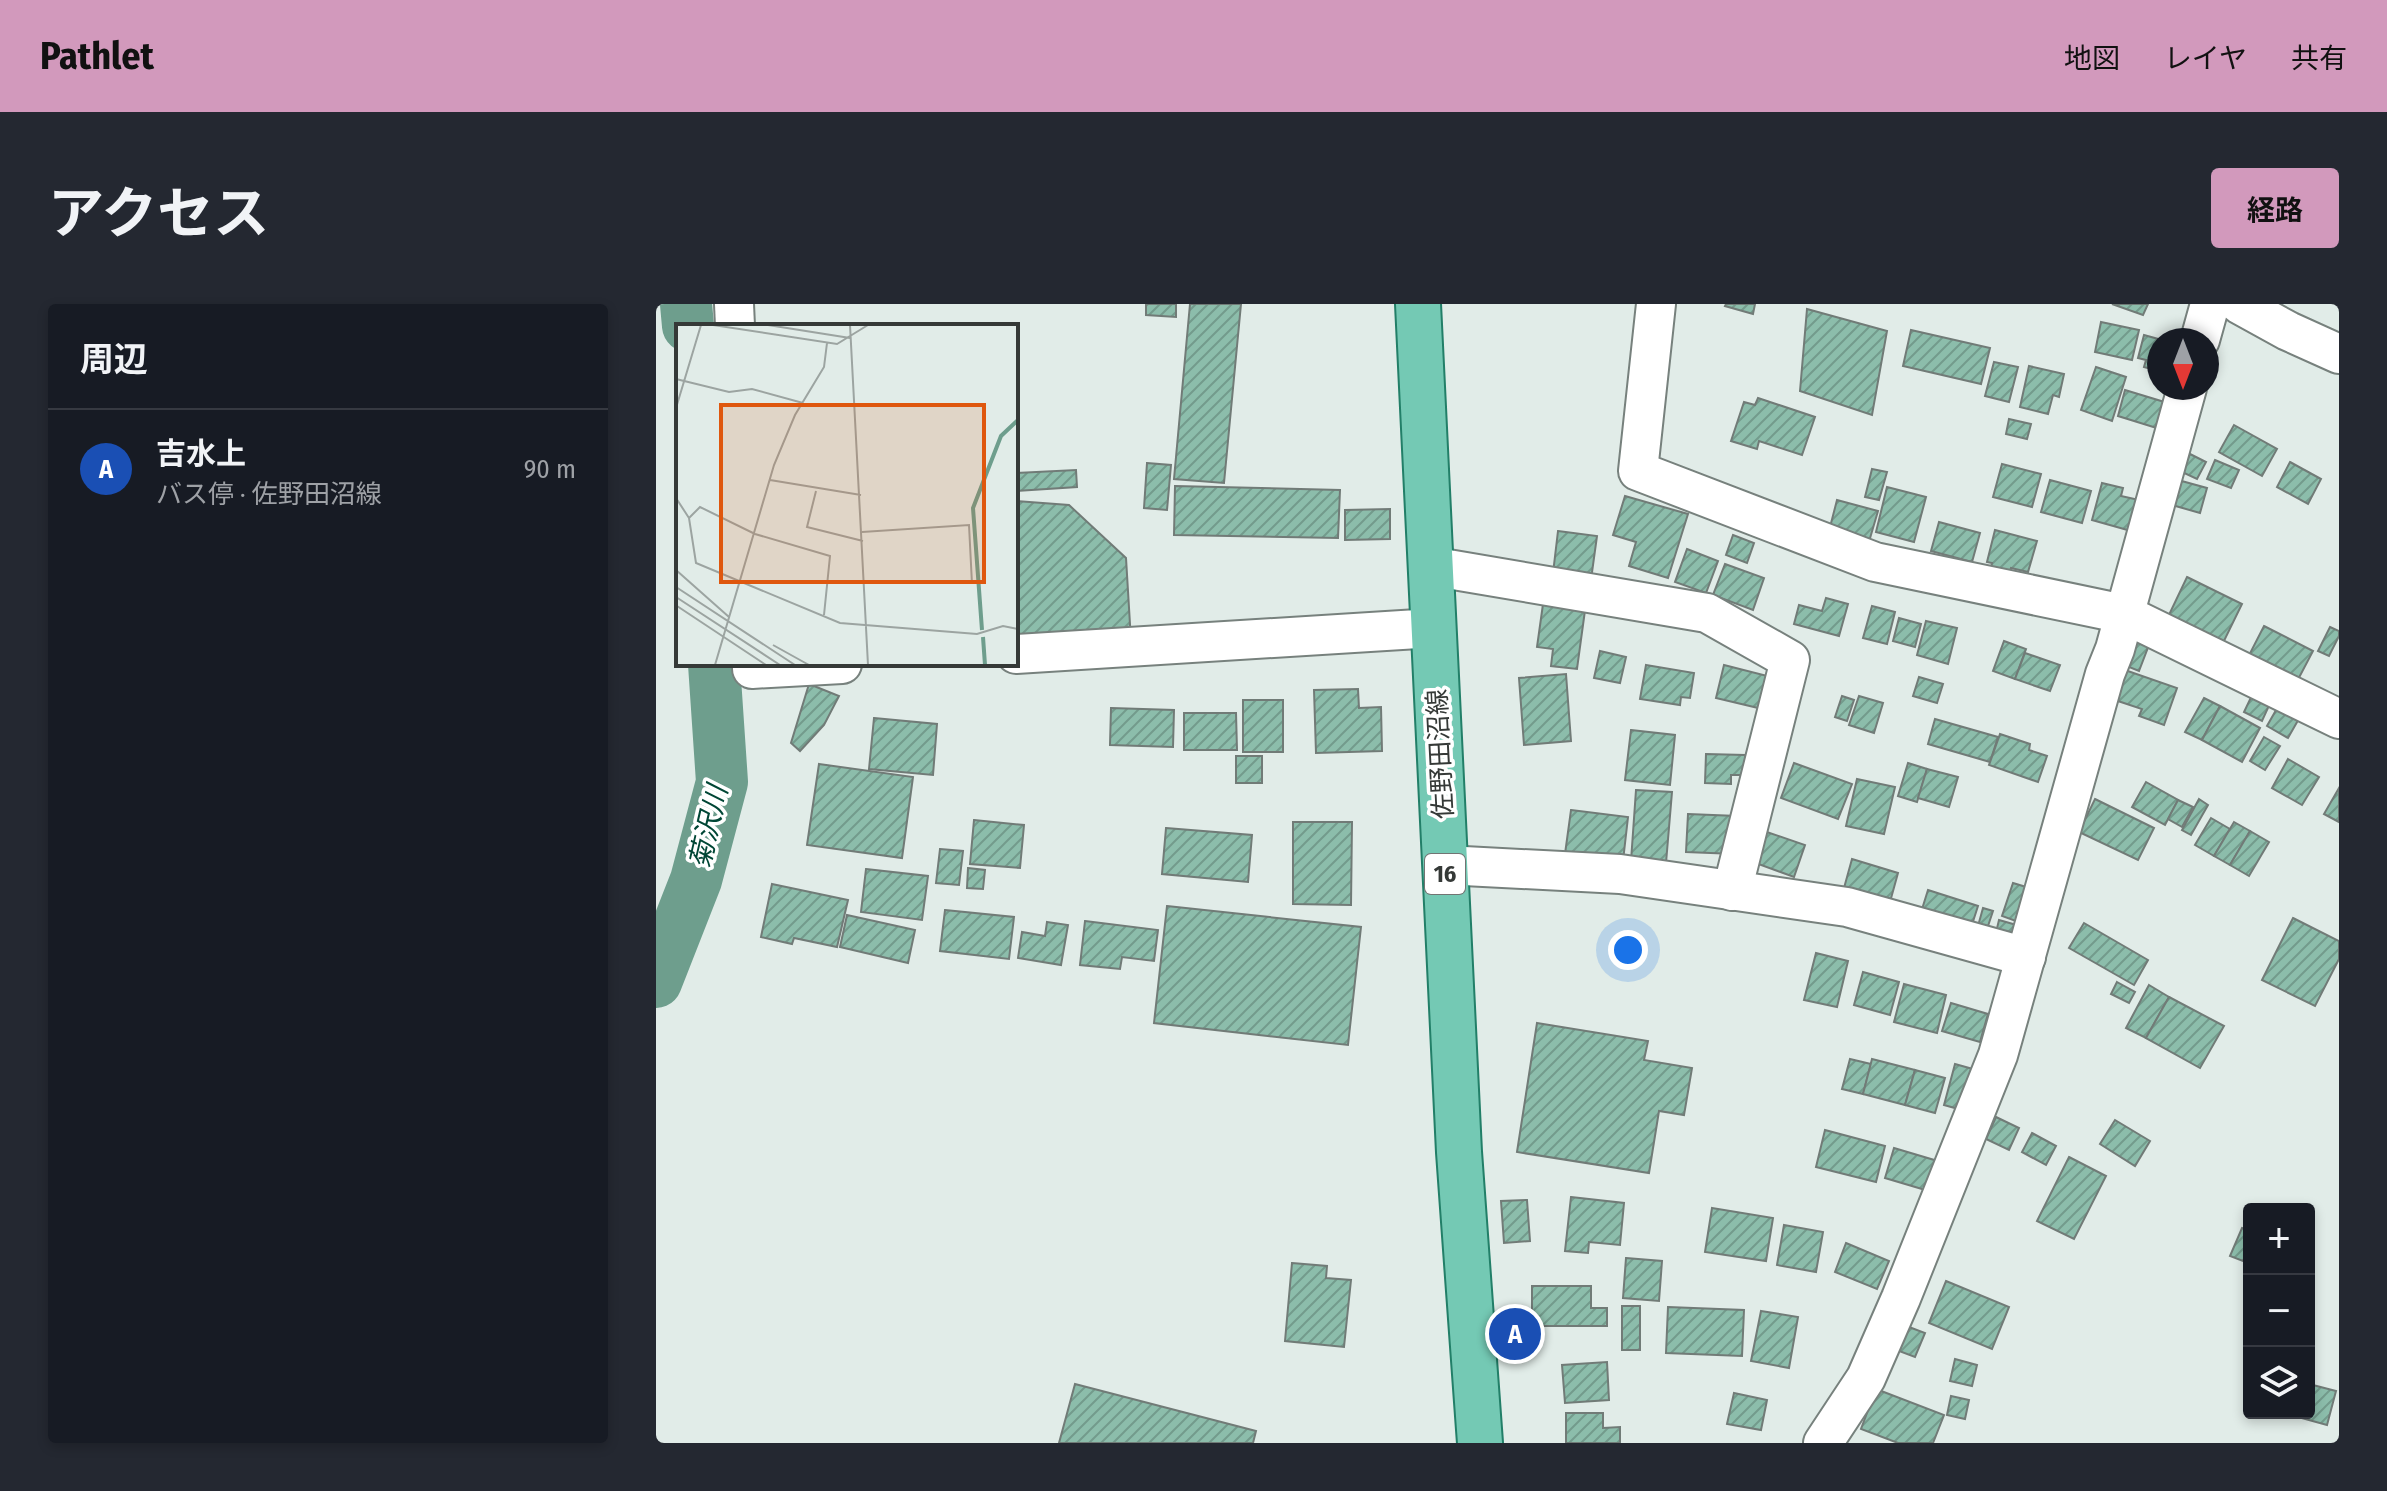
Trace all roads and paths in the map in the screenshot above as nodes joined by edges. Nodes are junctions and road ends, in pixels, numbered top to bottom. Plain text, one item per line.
1 (734, 304) edge
2 (1418, 304) edge
3 (1656, 304) edge
4 (2210, 304) edge
5 (2239, 304) edge
6 (735, 324) edge
7 (2203, 328) edge
8 (2339, 354) edge
9 (2184, 400) edge
10 (1430, 566) junction
11 (2124, 614) junction
12 (1434, 628) junction
13 (1018, 654) edge
14 (752, 666) edge
15 (806, 666) edge
16 (2339, 719) edge
17 (1445, 865) junction
18 (1732, 891) junction
19 (2026, 957) junction
20 (1480, 1443) edge
21 (1823, 1443) edge

1 - 6 street
2 - 10 main road, 佐野田沼線 / 16
3 - 11 street
4 - 7 street
5 - 8 street
9 - 11 street
10 - 12 main road, 佐野田沼線 / 16
10 - 18 street
11 - 16 street
11 - 19 street
12 - 13 street
12 - 17 main road, 佐野田沼線 / 16
14 - 15 street
17 - 18 street
17 - 20 main road, 佐野田沼線 / 16
18 - 19 street
19 - 21 street

